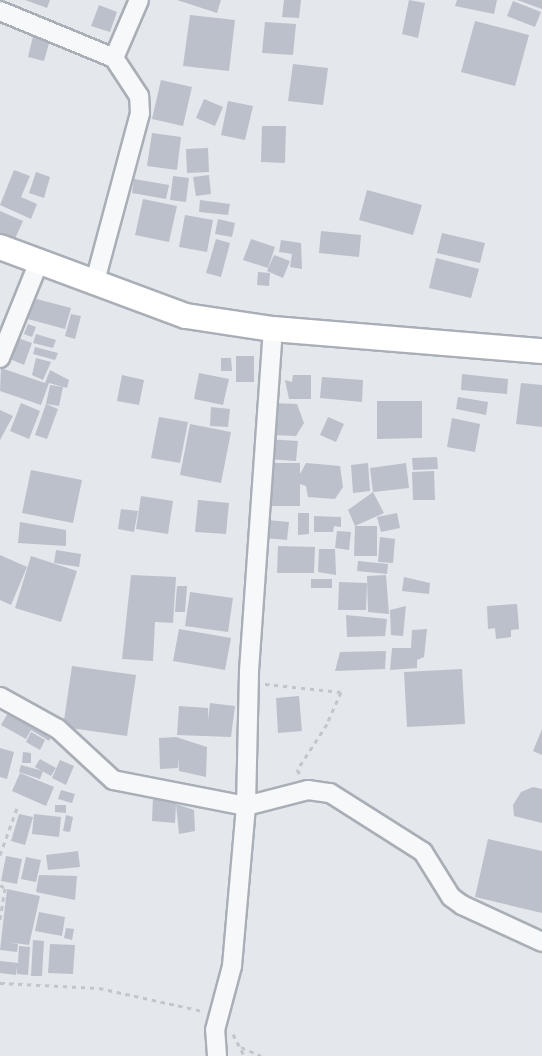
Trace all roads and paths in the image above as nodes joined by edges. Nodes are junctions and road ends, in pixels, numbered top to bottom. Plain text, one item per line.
1 (139, 0) edge
2 (0, 11) edge
3 (114, 58) junction
4 (0, 247) edge
5 (38, 264) junction
6 (94, 285) junction
7 (273, 329) junction
8 (542, 351) edge
9 (0, 358) edge
10 (249, 682) junction
11 (0, 697) edge
12 (304, 779) dead end
13 (18, 805) dead end
14 (246, 806) junction
15 (0, 855) edge
16 (0, 885) edge
17 (0, 920) edge
18 (542, 942) edge
19 (0, 982) edge
20 (218, 1014) junction
21 (235, 1036) dead end
22 (239, 1046) junction
23 (217, 1056) edge
24 (244, 1056) edge
25 (261, 1056) edge

1 - 3 street
2 - 3 street
3 - 6 street
4 - 5 main road
5 - 6 main road
5 - 9 street
6 - 7 main road
7 - 8 main road
7 - 10 street
10 - 12 path
10 - 14 street
11 - 14 street
13 - 15 path
14 - 18 street
14 - 20 street
16 - 17 path
19 - 20 path
20 - 23 street
21 - 22 path
22 - 24 path
22 - 25 path

